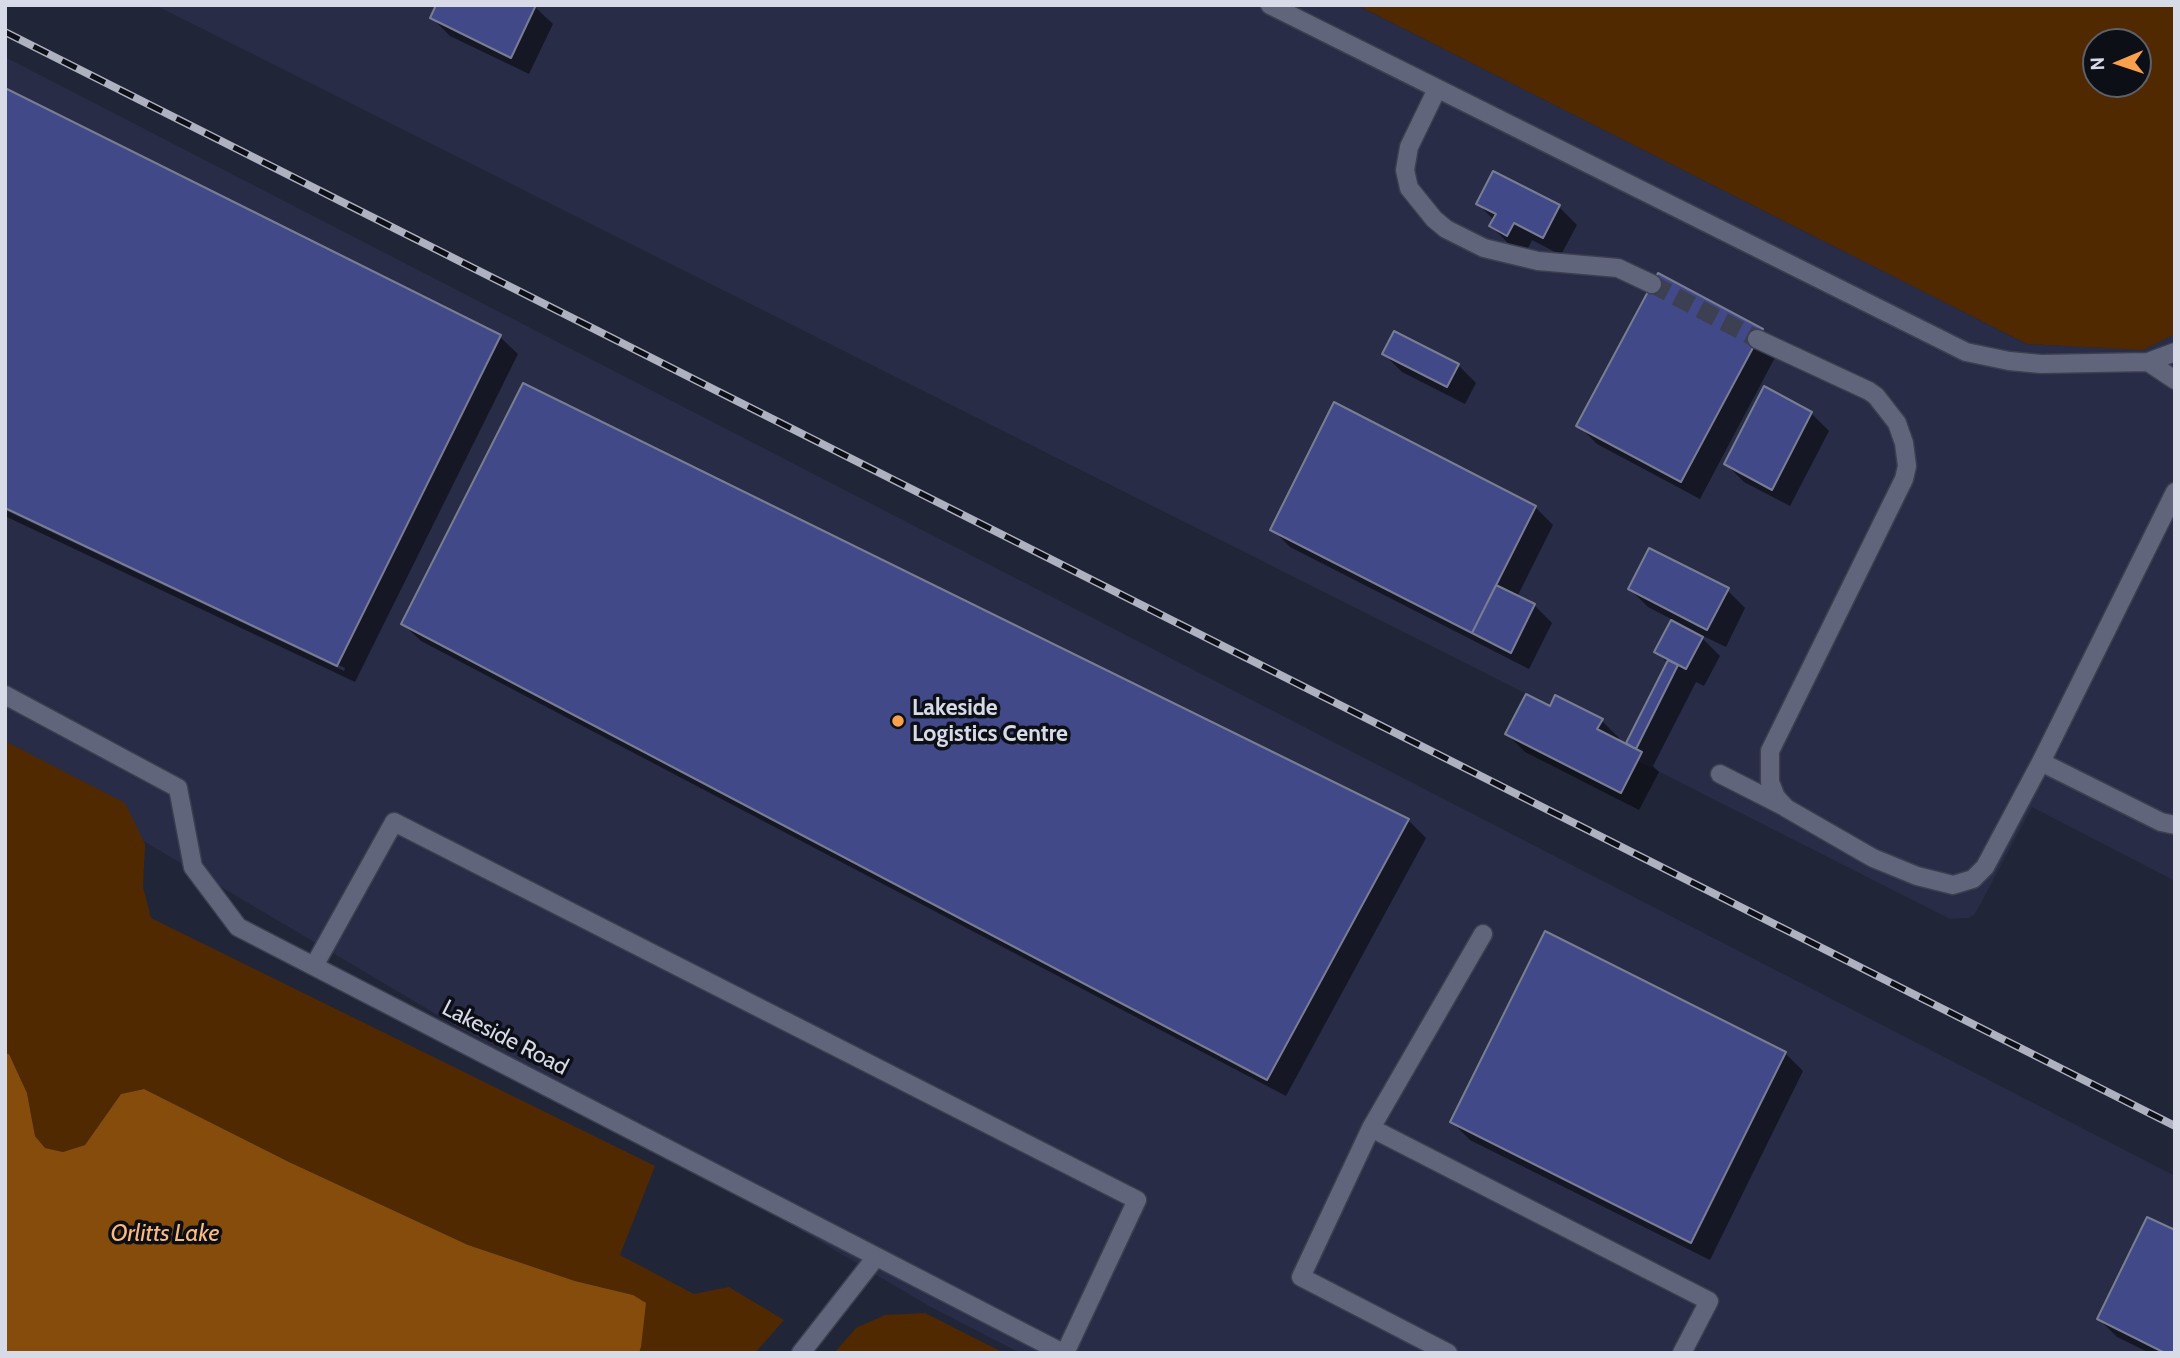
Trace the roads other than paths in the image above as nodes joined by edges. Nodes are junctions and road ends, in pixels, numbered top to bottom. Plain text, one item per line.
1 (1270, 5) edge
2 (1437, 89) junction
3 (1652, 284) tunnel mouth
4 (1757, 339) tunnel mouth
5 (2175, 352) edge
6 (2148, 362) junction
7 (2175, 380) edge
8 (2175, 492) edge
9 (5, 695) edge
10 (2041, 762) junction
11 (1720, 774) dead end
12 (1786, 808) junction
13 (2175, 825) edge
14 (1483, 934) dead end
15 (314, 967) junction
16 (1371, 1128) junction
17 (876, 1257) junction
18 (801, 1353) edge
19 (1064, 1353) edge
20 (1448, 1353) edge
21 (1682, 1353) edge

1 - 2 lane
2 - 3 lane
2 - 6 lane
4 - 12 lane
5 - 6 lane
6 - 7 lane
8 - 10 lane
9 - 15 lane, Lakeside Road
10 - 12 lane
10 - 13 lane
11 - 12 lane
14 - 16 lane
15 - 17 lane, Lakeside Road
15 - 19 lane
16 - 20 lane
16 - 21 lane
17 - 18 lane
17 - 19 lane, Lakeside Road

